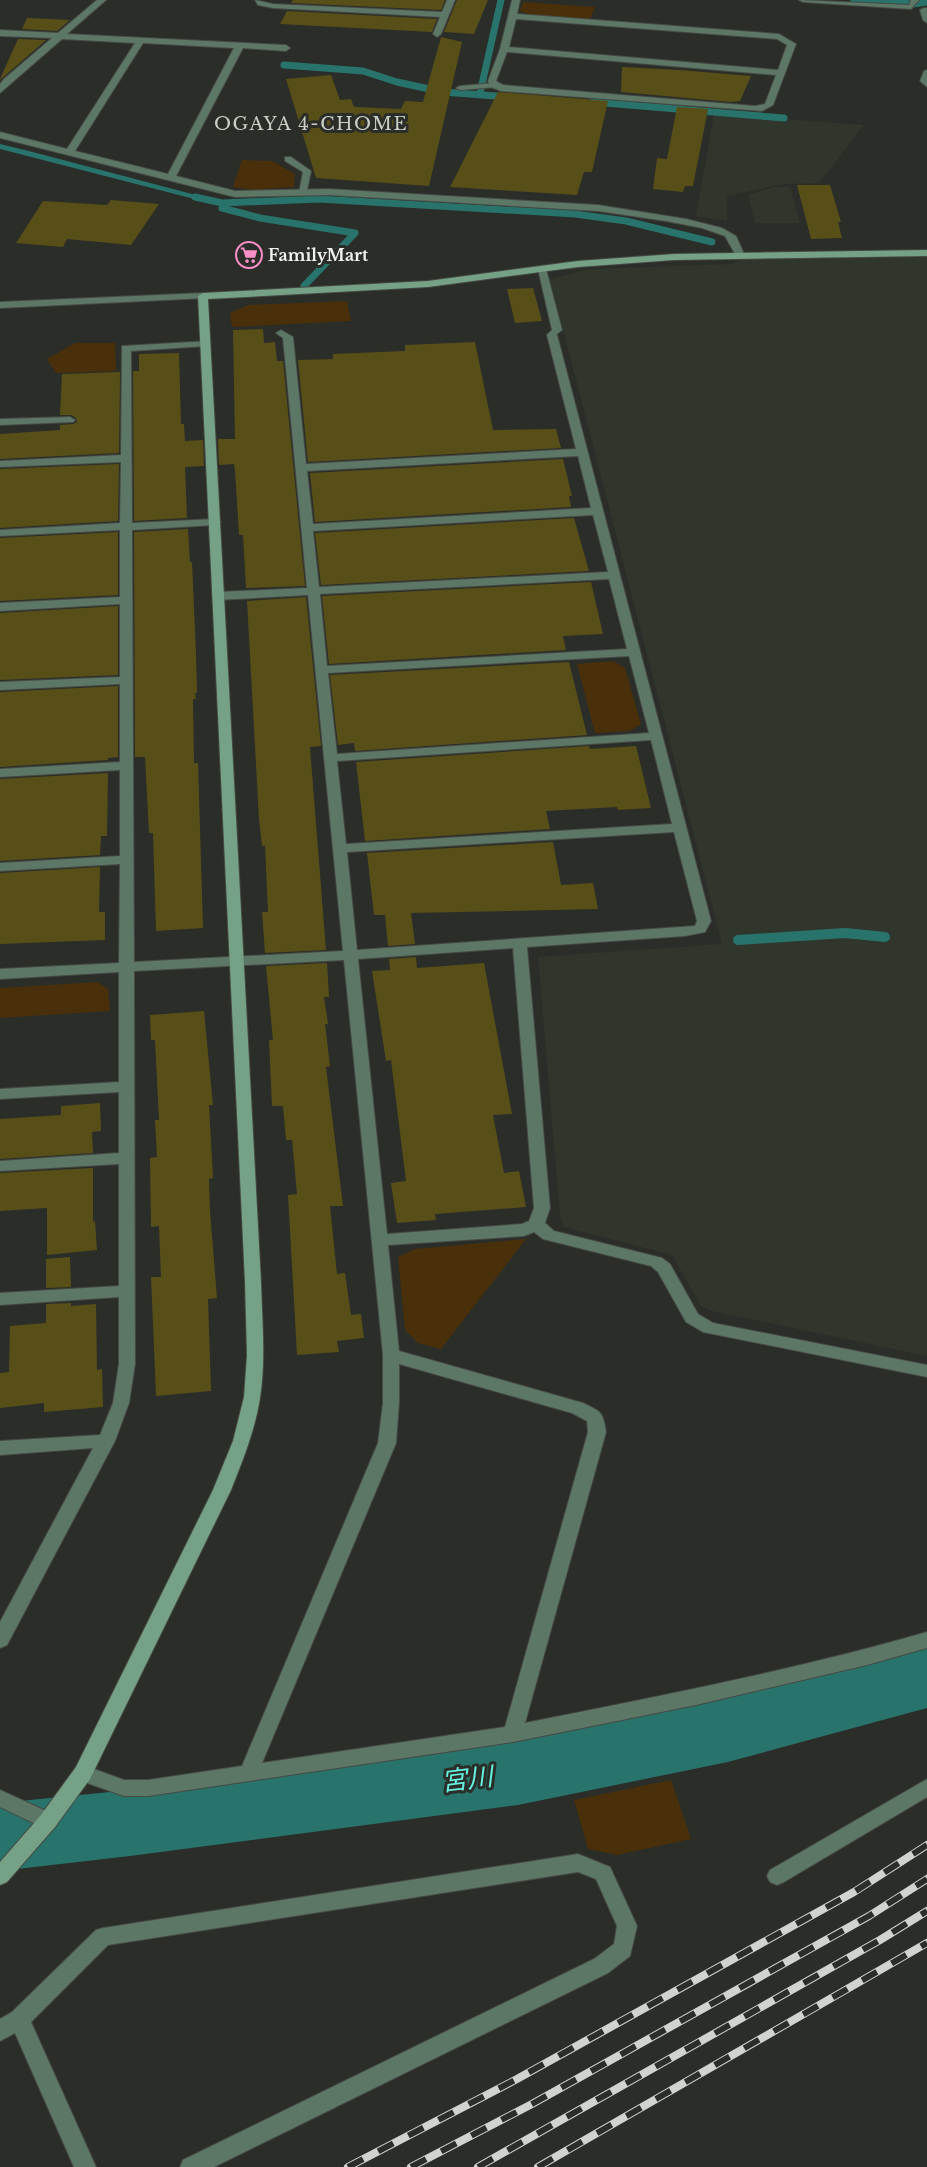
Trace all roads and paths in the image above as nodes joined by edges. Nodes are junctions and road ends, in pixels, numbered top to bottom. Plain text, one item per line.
1 (102, 0) edge
2 (259, 0) edge
3 (451, 0) edge
4 (516, 0) edge
5 (803, 0) edge
6 (915, 0) edge
7 (926, 13) edge
8 (445, 15) junction
9 (512, 16) junction
10 (927, 20) edge
11 (0, 33) edge
12 (437, 34) dead end
13 (59, 36) junction
14 (141, 40) junction
15 (240, 45) junction
16 (286, 48) dead end
17 (504, 49) junction
18 (779, 73) junction
19 (927, 73) edge
20 (927, 84) edge
21 (494, 85) junction
22 (460, 88) dead end
23 (0, 90) edge
24 (0, 135) edge
25 (70, 152) junction
26 (288, 159) dead end
27 (171, 178) junction
28 (303, 192) junction
29 (927, 253) edge
30 (739, 254) junction
31 (542, 268) junction
32 (203, 296) junction
33 (0, 305) edge
34 (281, 333) dead end
35 (552, 335) joint
36 (206, 343) junction
37 (70, 420) dead end
38 (0, 422) edge
39 (583, 452) junction
40 (126, 458) junction
41 (0, 464) edge
42 (301, 468) junction
43 (598, 511) junction
44 (215, 522) junction
45 (126, 526) junction
46 (307, 528) junction
47 (0, 533) edge
48 (615, 575) junction
49 (314, 592) junction
50 (218, 596) junction
51 (126, 600) junction
52 (0, 607) edge
53 (634, 652) junction
54 (322, 670) junction
55 (126, 680) junction
56 (0, 686) edge
57 (656, 736) junction
58 (331, 758) junction
59 (126, 766) junction
60 (0, 773) edge
61 (680, 828) junction
62 (340, 848) junction
63 (126, 860) junction
64 (0, 867) edge
65 (520, 944) junction
66 (351, 955) junction
67 (237, 960) junction
68 (127, 967) junction
69 (0, 974) edge
70 (127, 1086) junction
71 (0, 1094) edge
72 (127, 1158) junction
73 (0, 1166) edge
74 (536, 1225) junction
75 (380, 1240) junction
76 (127, 1291) junction
77 (0, 1299) edge
78 (391, 1355) junction
79 (927, 1371) edge
80 (106, 1441) junction
81 (0, 1448) edge
82 (6, 1616) edge
83 (0, 1640) edge
84 (927, 1640) edge
85 (513, 1734) junction
86 (249, 1772) junction
87 (83, 1773) junction
88 (927, 1787) edge
89 (0, 1798) edge
90 (48, 1821) junction
91 (0, 1876) edge
92 (777, 1876) dead end
93 (19, 2019) junction
94 (0, 2031) edge
95 (85, 2167) edge
96 (191, 2167) edge

1 - 13 street
2 - 8 street
3 - 8 street
4 - 9 street
5 - 6 lane
7 - 10 street
8 - 12 street
9 - 17 street
9 - 18 street
11 - 13 street
13 - 14 street
13 - 23 street
14 - 15 street
14 - 25 street
15 - 16 street
15 - 27 street
17 - 18 street
17 - 21 street
18 - 21 street
19 - 20 street
21 - 22 lane
24 - 25 street
25 - 27 street
26 - 28 lane
27 - 28 street
28 - 30 street
29 - 30 street
30 - 31 street
31 - 32 street
31 - 35 lane
32 - 33 street
32 - 36 street
34 - 42 street
35 - 39 street
36 - 40 street
36 - 44 street
37 - 38 lane
39 - 42 street
39 - 43 street
40 - 41 street
40 - 45 street
42 - 46 street
43 - 46 street
43 - 48 street
44 - 45 street
44 - 50 street
45 - 47 street
45 - 51 street
46 - 49 street
48 - 49 street
48 - 53 street
49 - 50 street
49 - 54 street
50 - 67 street
51 - 52 street
51 - 55 street
53 - 54 street
53 - 57 street
54 - 58 street
55 - 56 street
55 - 59 street
57 - 58 street
57 - 61 street
58 - 62 street
59 - 60 street
59 - 63 street
61 - 62 street
61 - 65 street
62 - 66 street
63 - 64 street
63 - 68 street
65 - 66 street
65 - 74 street
66 - 67 street
66 - 75 street
67 - 68 street
67 - 87 street
68 - 69 street
68 - 70 street
70 - 71 street
70 - 72 street
72 - 73 street
72 - 76 street
74 - 75 street
74 - 79 street
75 - 78 street
76 - 77 street
76 - 80 street
78 - 85 street
78 - 86 street
80 - 81 street
80 - 82 street
82 - 83 street
84 - 85 street
85 - 86 street
86 - 87 street
87 - 90 street
88 - 92 street
89 - 90 street
90 - 91 street
93 - 94 street
93 - 95 street
93 - 96 street

